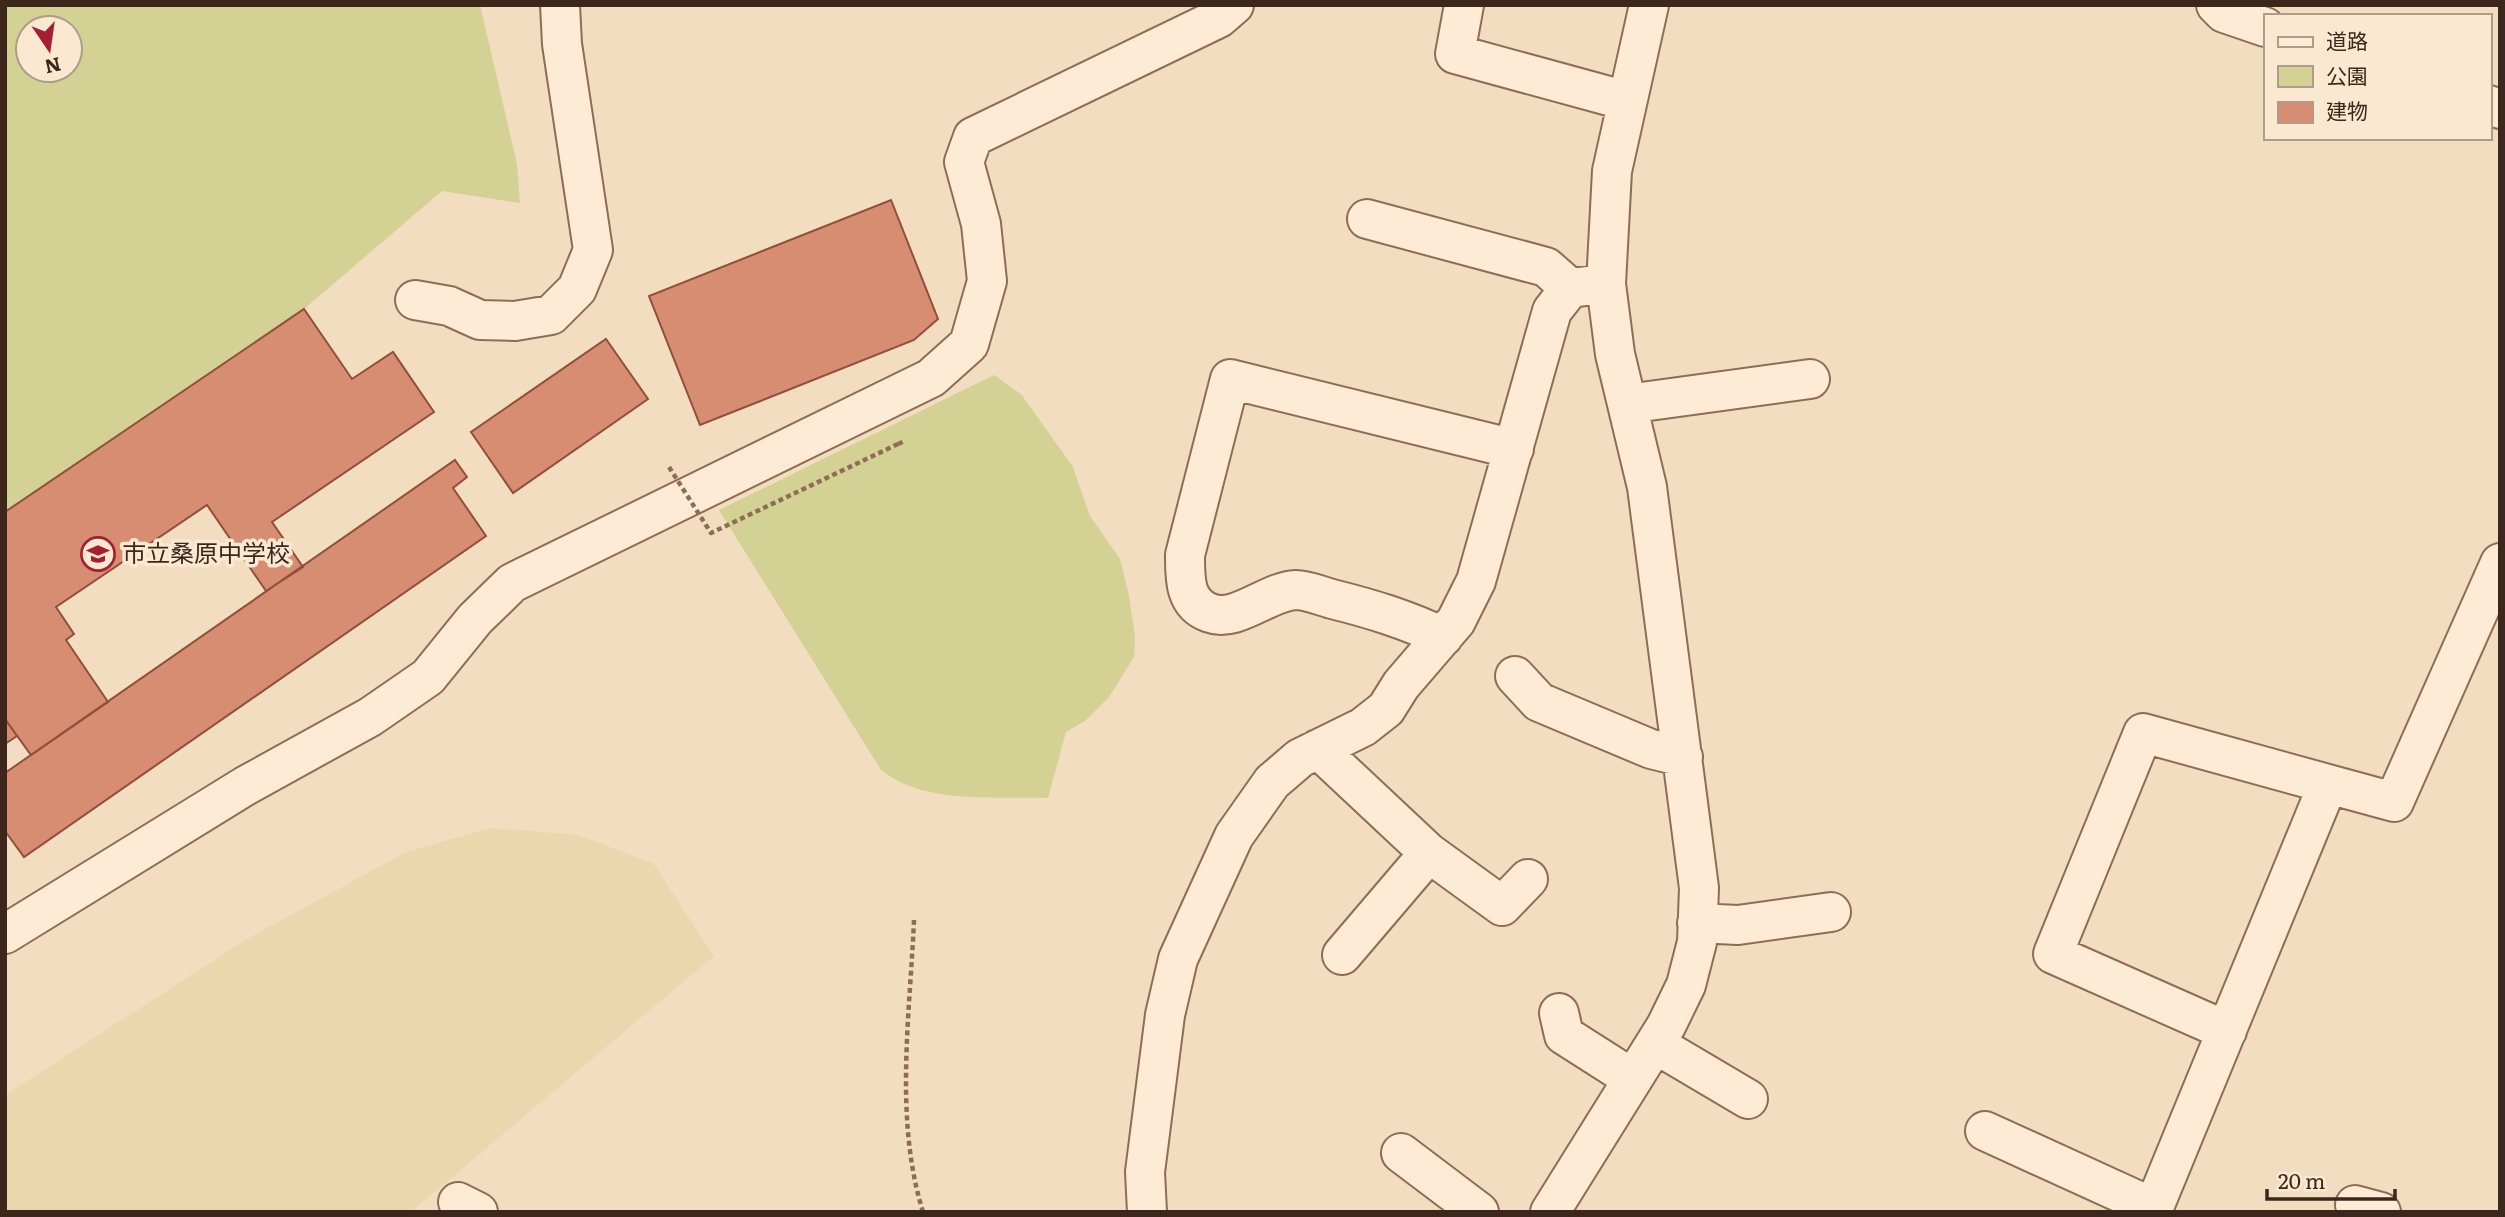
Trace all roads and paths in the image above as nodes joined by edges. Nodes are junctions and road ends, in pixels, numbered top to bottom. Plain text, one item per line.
1 (560, 5) edge
2 (1234, 5) edge
3 (1464, 5) edge
4 (1649, 5) edge
5 (2216, 5) edge
6 (2264, 27) edge
7 (1627, 101) junction
8 (1367, 219) dead end
9 (1588, 286) junction
10 (415, 300) dead end
11 (1810, 379) dead end
12 (1627, 404) junction
13 (905, 441) dead end
14 (1514, 449) junction
15 (669, 467) dead end
16 (2500, 563) edge
17 (1443, 637) junction
18 (1515, 676) dead end
19 (1318, 749) junction
20 (1683, 757) junction
21 (2328, 784) junction
22 (1429, 853) junction
23 (1528, 879) dead end
24 (1831, 912) dead end
25 (914, 920) dead end
26 (1698, 923) junction
27 (5, 934) edge
28 (1342, 956) dead end
29 (1559, 1013) dead end
30 (2227, 1031) junction
31 (1655, 1044) junction
32 (1633, 1079) junction
33 (1748, 1099) dead end
34 (1985, 1132) dead end
35 (1401, 1153) dead end
36 (2153, 1210) edge
37 (923, 1212) edge
38 (1147, 1212) edge
39 (1479, 1212) edge
40 (1550, 1212) edge

1 - 10 street
2 - 27 street
3 - 7 street
4 - 7 street
5 - 6 street
7 - 9 street
8 - 9 street
9 - 12 street
9 - 14 street
11 - 12 street
12 - 20 street
13 - 15 path, bridge
14 - 17 street
14 - 17 street
16 - 21 street
17 - 19 street
18 - 20 street
19 - 22 street
19 - 38 street
20 - 26 street
21 - 30 street
21 - 30 street
22 - 23 street
22 - 28 street
24 - 26 street
25 - 37 path
26 - 31 street
29 - 32 street
30 - 36 street
31 - 32 street
31 - 33 street
32 - 40 street
34 - 36 street
35 - 39 street

